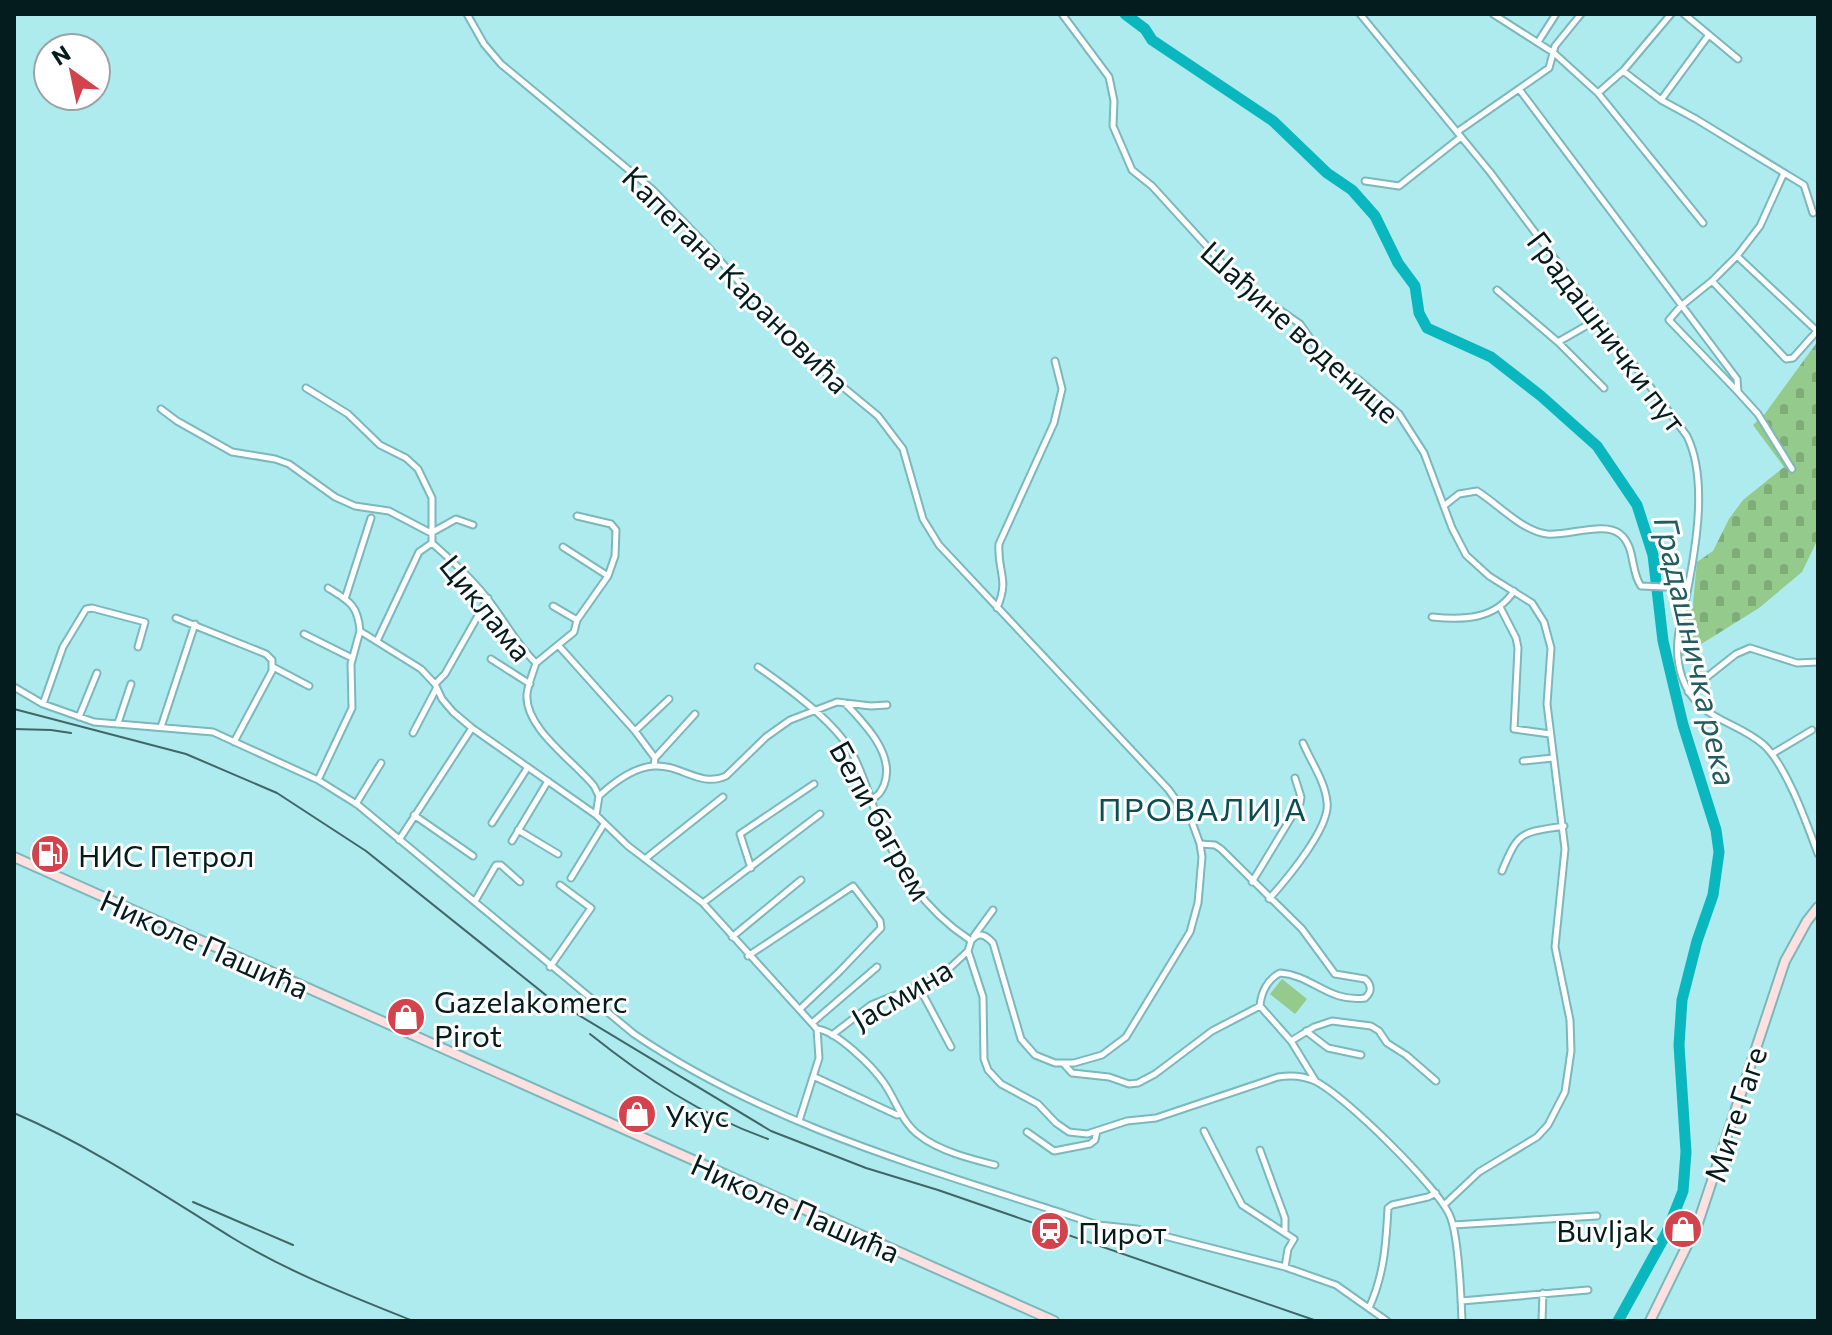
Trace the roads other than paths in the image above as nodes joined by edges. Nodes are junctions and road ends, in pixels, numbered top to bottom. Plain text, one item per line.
1 (467, 14) edge
2 (1062, 14) edge
3 (1360, 14) edge
4 (1493, 14) edge
5 (1556, 14) edge
6 (1581, 14) edge
7 (1671, 14) edge
8 (1684, 14) edge
9 (1708, 36) junction
10 (1538, 42) junction
11 (1554, 53) junction
12 (1738, 59) dead end
13 (1623, 71) junction
14 (1519, 89) junction
15 (1598, 93) junction
16 (1661, 100) junction
17 (1459, 135) junction
18 (1784, 173) junction
19 (1365, 181) dead end
20 (1813, 213) dead end
21 (1703, 223) dead end
22 (1737, 256) junction
23 (1712, 281) junction
24 (1497, 290) dead end
25 (1681, 306) junction
26 (1598, 319) junction
27 (1817, 331) edge
28 (1558, 342) junction
29 (1055, 361) dead end
30 (306, 388) dead end
31 (1604, 388) dead end
32 (1738, 392) junction
33 (161, 409) dead end
34 (1792, 469) dead end
35 (1445, 505) junction
36 (577, 516) dead end
37 (371, 518) dead end
38 (473, 525) dead end
39 (431, 533) junction
40 (432, 543) junction
41 (563, 547) dead end
42 (608, 576) junction
43 (328, 588) dead end
44 (1688, 588) junction
45 (1514, 591) junction
46 (488, 598) junction
47 (345, 599) junction
48 (553, 606) dead end
49 (1500, 607) junction
50 (997, 608) junction
51 (1432, 617) dead end
52 (176, 618) dead end
53 (577, 620) junction
54 (195, 624) junction
55 (360, 631) junction
56 (304, 634) dead end
57 (377, 641) junction
58 (558, 645) junction
59 (138, 647) dead end
60 (352, 658) junction
61 (491, 659) dead end
62 (1818, 662) edge
63 (536, 663) junction
64 (273, 667) junction
65 (758, 667) dead end
66 (97, 673) dead end
67 (131, 684) dead end
68 (530, 684) junction
69 (309, 686) dead end
70 (436, 686) junction
71 (14, 687) edge
72 (1688, 692) junction
73 (669, 699) dead end
74 (845, 702) junction
75 (43, 704) junction
76 (887, 705) dead end
77 (813, 712) junction
78 (695, 714) dead end
79 (79, 717) junction
80 (118, 723) junction
81 (161, 727) junction
82 (472, 728) junction
83 (1812, 730) dead end
84 (635, 731) junction
85 (413, 733) dead end
86 (1550, 734) junction
87 (234, 742) junction
88 (1303, 743) dead end
89 (1772, 754) junction
90 (655, 758) junction
91 (1553, 758) junction
92 (1523, 761) dead end
93 (381, 763) dead end
94 (654, 766) junction
95 (528, 767) junction
96 (1295, 778) dead end
97 (318, 780) junction
98 (548, 781) junction
99 (814, 784) dead end
100 (599, 796) junction
101 (723, 797) dead end
102 (872, 799) junction
103 (356, 804) junction
104 (820, 814) dead end
105 (414, 815) junction
106 (596, 815) junction
107 (492, 823) dead end
108 (604, 824) junction
109 (1564, 826) junction
110 (518, 830) junction
111 (399, 840) junction
112 (512, 841) dead end
113 (1200, 844) junction
114 (558, 854) dead end
115 (1818, 854) edge
116 (473, 856) dead end
117 (14, 857) edge
118 (645, 859) junction
119 (751, 868) junction
120 (1502, 871) dead end
121 (571, 878) dead end
122 (801, 880) dead end
123 (520, 882) dead end
124 (1252, 882) junction
125 (560, 885) dead end
126 (1269, 899) junction
127 (475, 901) junction
128 (703, 903) junction
129 (1818, 907) edge
130 (993, 910) dead end
131 (732, 937) junction
132 (972, 939) junction
133 (968, 951) junction
134 (748, 956) junction
135 (550, 967) junction
136 (877, 967) dead end
137 (919, 987) junction
138 (1260, 1006) junction
139 (800, 1009) junction
140 (812, 1023) junction
141 (817, 1029) junction
142 (1306, 1031) junction
143 (832, 1035) junction
144 (1291, 1041) junction
145 (951, 1047) dead end
146 (1361, 1055) dead end
147 (1063, 1064) junction
148 (815, 1077) junction
149 (1315, 1081) junction
150 (1436, 1081) dead end
151 (901, 1114) junction
152 (799, 1121) junction
153 (1097, 1131) junction
154 (1204, 1131) dead end
155 (1027, 1132) dead end
156 (1260, 1150) dead end
157 (995, 1165) dead end
158 (1436, 1193) junction
159 (1444, 1205) junction
160 (1597, 1216) dead end
161 (1453, 1225) junction
162 (1285, 1231) junction
163 (1285, 1267) junction
164 (1588, 1290) dead end
165 (1543, 1293) junction
166 (1461, 1301) junction
167 (1369, 1308) junction
168 (1054, 1321) edge
169 (1387, 1321) edge
170 (1462, 1321) edge
171 (1542, 1321) edge
172 (1650, 1321) edge

1 - 50 street, Капетана Карановића
2 - 35 street, Шађине воденице
3 - 17 street, Градашнички пут
4 - 10 street
5 - 10 street
6 - 11 street
7 - 13 street
8 - 9 street
9 - 12 street
9 - 16 street
10 - 11 street
11 - 14 street
11 - 15 street
13 - 15 street
13 - 16 street
14 - 17 street
14 - 25 street
15 - 21 street
16 - 18 street
17 - 19 street
17 - 26 street, Градашнички пут
18 - 20 street
18 - 22 street
22 - 23 street
22 - 27 street
23 - 25 street
23 - 27 street
24 - 28 street
25 - 32 street
25 - 32 street
26 - 28 street
26 - 44 street, Градашнички пут
28 - 31 street
29 - 50 street
30 - 39 street, Циклама
32 - 34 street
33 - 39 street, Циклама
35 - 44 street
35 - 45 street, Шађине воденице
36 - 42 street
37 - 47 street
38 - 39 street, Циклама
39 - 40 street, Циклама
40 - 46 street, Циклама
40 - 57 street
41 - 42 street
42 - 53 street
43 - 47 street
44 - 72 street, Градашнички пут
45 - 49 street
45 - 86 street, Шађине воденице
46 - 63 street, Циклама
46 - 70 street
47 - 55 street
48 - 53 street
49 - 51 street
49 - 86 street
50 - 113 street, Капетана Карановића
52 - 54 street
53 - 58 street
54 - 64 street
54 - 81 street
55 - 57 street
55 - 60 street
56 - 60 street
57 - 70 street
58 - 63 street
58 - 84 street
59 - 75 street
60 - 97 street
61 - 68 street, Циклама
62 - 72 street
63 - 68 street, Циклама
64 - 69 street
64 - 87 street
65 - 77 street, Бели багрем
66 - 79 street
67 - 80 street
68 - 100 street, Циклама
70 - 82 street
70 - 85 street
71 - 75 street
72 - 89 street
73 - 84 street
74 - 76 street
74 - 77 street
74 - 102 street
75 - 79 street
77 - 94 street
77 - 102 street, Бели багрем
78 - 90 street
79 - 80 street
80 - 81 street
81 - 87 street
82 - 95 street
82 - 105 street
83 - 89 street
84 - 90 street
86 - 91 street, Шађине воденице
87 - 97 street
88 - 126 street
89 - 115 street
90 - 94 street
91 - 92 street
91 - 109 street, Шађине воденице
93 - 103 street
94 - 100 street
95 - 98 street
95 - 107 street
96 - 124 street
97 - 103 street
98 - 106 street
98 - 110 street
99 - 119 street
100 - 106 street
101 - 118 street
102 - 132 street, Бели багрем
103 - 111 street
104 - 119 street
105 - 111 street
105 - 116 street
106 - 108 street
108 - 118 street
108 - 121 street
109 - 120 street
109 - 159 street, Шађине воденице
110 - 112 street
110 - 114 street
111 - 127 street
113 - 124 street
113 - 147 street, Капетана Карановића
117 - 168 main road, Николе Пашића
118 - 128 street
119 - 128 street
122 - 131 street
123 - 127 street
124 - 126 street
125 - 135 street
126 - 138 street
127 - 135 street
128 - 131 street
129 - 172 main road, Мите Гаге
130 - 132 street
131 - 134 street
132 - 133 street
132 - 147 street
133 - 137 street, Јасмина
133 - 153 street
134 - 139 street
134 - 139 street
135 - 152 street
136 - 140 street
137 - 143 street, Јасмина
137 - 145 street
138 - 144 street
138 - 147 street
139 - 140 street
140 - 141 street
141 - 143 street
141 - 148 street
142 - 144 street
142 - 146 street
142 - 150 street
143 - 151 street
144 - 149 street
148 - 151 street
148 - 152 street
149 - 153 street
149 - 158 street
151 - 157 street
152 - 163 street
153 - 155 street
154 - 162 street
156 - 162 street
158 - 159 street
158 - 167 street
159 - 161 street
160 - 161 street
161 - 166 street
162 - 163 street
163 - 167 street
164 - 165 street
165 - 166 street
165 - 171 street
166 - 170 street
167 - 169 street

